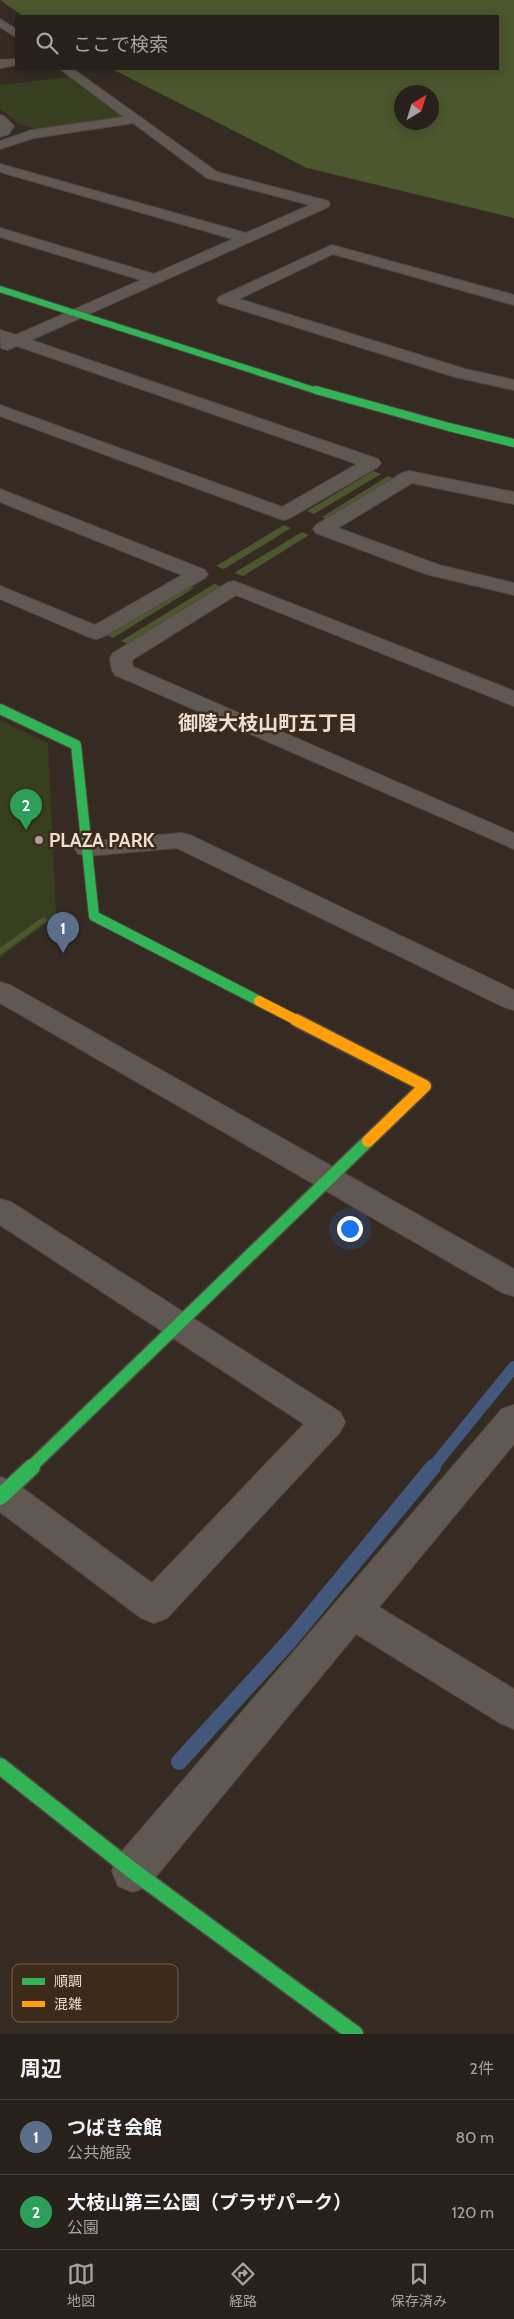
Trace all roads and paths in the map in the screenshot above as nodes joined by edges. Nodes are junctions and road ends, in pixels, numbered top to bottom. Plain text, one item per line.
1 (0, 22) edge
2 (9, 30) edge
3 (15, 62) edge
4 (0, 64) edge
5 (67, 70) edge
6 (0, 119) edge
7 (136, 119) junction
8 (0, 133) edge
9 (0, 145) edge
10 (0, 168) edge
11 (0, 232) edge
12 (247, 238) junction
13 (154, 279) junction
14 (0, 289) edge
15 (514, 300) edge
16 (77, 314) junction
17 (0, 335) edge
18 (16, 341) junction
19 (0, 348) edge
20 (514, 384) edge
21 (0, 410) edge
22 (512, 440) edge
23 (0, 495) edge
24 (514, 498) edge
25 (514, 588) edge
26 (0, 592) edge
27 (514, 699) edge
28 (0, 709) edge
29 (514, 842) edge
30 (87, 849) junction
31 (0, 991) edge
32 (514, 1001) edge
33 (329, 1178) junction
34 (0, 1210) edge
35 (514, 1284) edge
36 (178, 1324) junction
37 (514, 1419) edge
38 (1, 1494) edge
39 (352, 1610) junction
40 (514, 1710) edge
41 (0, 1766) edge
42 (133, 1871) junction
43 (355, 2034) edge

1 - 2 street
3 - 4 street
5 - 7 street
6 - 8 street
7 - 9 street
7 - 12 street
10 - 12 street
11 - 13 street
12 - 13 street
13 - 16 street
14 - 16 street
15 - 20 street
16 - 18 street
16 - 22 street
17 - 18 street
18 - 19 street
18 - 21 street
23 - 26 street
24 - 25 street
27 - 29 street
28 - 30 street
30 - 32 street
30 - 33 street
31 - 33 street
33 - 35 street
33 - 36 street
34 - 36 street
36 - 38 street
36 - 38 street
37 - 39 street
39 - 40 street
39 - 42 street
41 - 42 street
42 - 43 street

